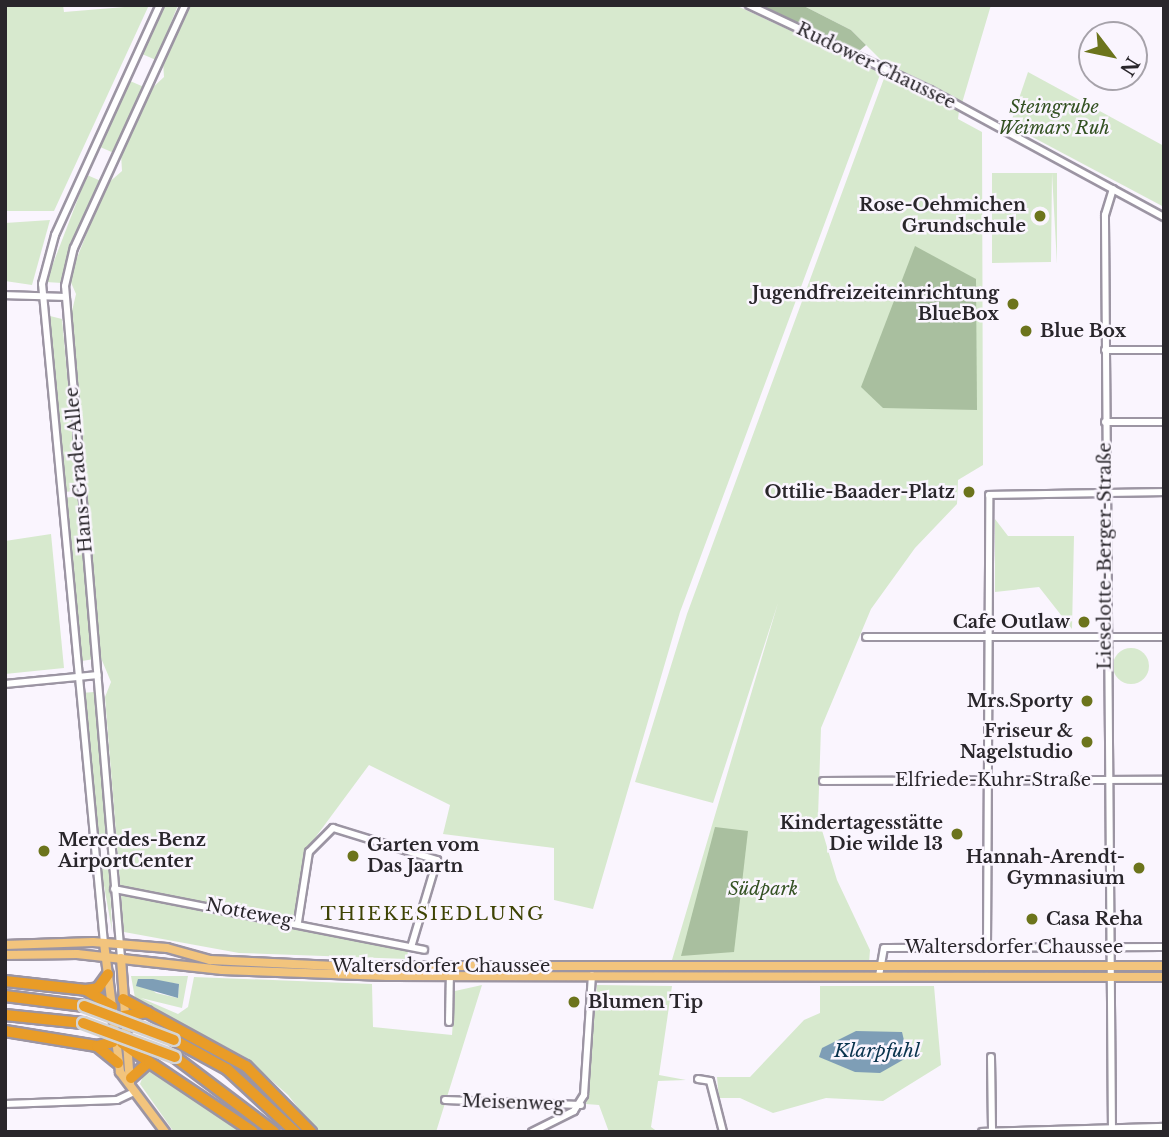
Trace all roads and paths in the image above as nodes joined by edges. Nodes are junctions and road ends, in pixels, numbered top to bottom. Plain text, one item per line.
1 (160, 5) edge
2 (185, 5) edge
3 (749, 5) edge
4 (1113, 189) junction
5 (1164, 216) edge
6 (5, 295) edge
7 (64, 297) junction
8 (41, 298) junction
9 (1105, 350) junction
10 (1164, 350) edge
11 (1105, 422) junction
12 (1164, 422) edge
13 (1164, 492) edge
14 (1105, 493) junction
15 (866, 637) dead end
16 (986, 637) junction
17 (1106, 637) junction
18 (1164, 637) edge
19 (98, 675) junction
20 (76, 678) junction
21 (5, 684) edge
22 (986, 780) junction
23 (1106, 780) junction
24 (1164, 780) edge
25 (823, 781) dead end
26 (114, 888) junction
27 (298, 922) junction
28 (104, 943) junction
29 (117, 944) junction
30 (412, 944) junction
31 (5, 945) edge
32 (987, 947) junction
33 (1106, 947) junction
34 (1164, 947) edge
35 (424, 950) dead end
36 (5, 955) edge
37 (106, 957) junction
38 (121, 958) junction
39 (450, 966) junction
40 (1107, 966) junction
41 (1164, 966) edge
42 (592, 971) junction
43 (879, 971) junction
44 (108, 974) junction
45 (450, 976) junction
46 (1107, 976) junction
47 (1164, 976) edge
48 (5, 981) edge
49 (86, 990) junction
50 (5, 996) edge
51 (123, 999) junction
52 (112, 1006) junction
53 (152, 1012) junction
54 (5, 1015) edge
55 (123, 1016) junction
56 (449, 1022) dead end
57 (113, 1028) junction
58 (5, 1031) edge
59 (119, 1040) junction
60 (97, 1046) junction
61 (991, 1057) dead end
62 (149, 1062) junction
63 (118, 1063) junction
64 (698, 1079) dead end
65 (131, 1087) junction
66 (445, 1100) dead end
67 (5, 1104) edge
68 (581, 1105) junction
69 (1164, 1128) edge
70 (1112, 1130) edge
71 (992, 1131) edge
72 (165, 1132) edge
73 (253, 1132) edge
74 (274, 1132) edge
75 (295, 1132) edge
76 (311, 1132) edge
77 (532, 1132) edge
78 (723, 1132) edge
79 (982, 1132) edge

1 - 8 street, Hans-Grade-Allee
2 - 7 street, Hans-Grade-Allee
3 - 4 street, Rudower Chaussee
4 - 5 street, Rudower Chaussee
4 - 9 street, Lieselotte-Berger-Straße
6 - 8 street
7 - 8 street
7 - 19 street, Hans-Grade-Allee
8 - 20 street, Hans-Grade-Allee
9 - 10 street
9 - 11 street, Lieselotte-Berger-Straße
11 - 12 street
11 - 14 street, Lieselotte-Berger-Straße
13 - 14 street
14 - 16 street
14 - 17 street, Lieselotte-Berger-Straße
15 - 16 street
16 - 17 street
16 - 22 street
17 - 18 street
17 - 23 street, Lieselotte-Berger-Straße
19 - 20 street
19 - 26 street, Hans-Grade-Allee
20 - 21 street
20 - 28 street, Hans-Grade-Allee
22 - 23 street, Elfriede-Kuhr-Straße
22 - 25 street, Elfriede-Kuhr-Straße
22 - 32 street
23 - 24 street, Elfriede-Kuhr-Straße
23 - 33 street, Lieselotte-Berger-Straße
26 - 27 street, Notteweg
26 - 29 street, Hans-Grade-Allee
27 - 30 street, Notteweg
27 - 30 street
28 - 29 main road, Waltersdorfer Chaussee
28 - 31 main road, Waltersdorfer Chaussee
28 - 37 main road
29 - 38 street, Hans-Grade-Allee
29 - 39 main road, Waltersdorfer Chaussee
30 - 35 street, Notteweg
32 - 33 street, Waltersdorfer Chaussee
32 - 43 street, Waltersdorfer Chaussee
33 - 34 street, Waltersdorfer Chaussee
33 - 40 street, Lieselotte-Berger-Straße
36 - 37 main road, Waltersdorfer Chaussee
37 - 38 main road, Waltersdorfer Chaussee
37 - 44 main road
38 - 45 main road, Waltersdorfer Chaussee
38 - 51 main road
39 - 42 main road, Waltersdorfer Chaussee
39 - 45 street
40 - 41 main road, Waltersdorfer Chaussee
40 - 43 main road, Waltersdorfer Chaussee
40 - 46 street, Lieselotte-Berger-Straße
42 - 43 main road, Waltersdorfer Chaussee
42 - 45 main road, Waltersdorfer Chaussee
42 - 68 street
43 - 46 main road, Waltersdorfer Chaussee
44 - 49 highway
44 - 52 main road
45 - 56 street
46 - 47 main road, Waltersdorfer Chaussee
46 - 70 street, Lieselotte-Berger-Straße
48 - 49 highway
49 - 52 highway
50 - 75 highway, bridge
51 - 53 highway
51 - 55 main road
52 - 55 main road
52 - 57 main road
53 - 55 highway
53 - 76 highway
54 - 74 highway, bridge
55 - 57 main road
55 - 59 main road
57 - 59 main road
58 - 60 highway
59 - 60 highway
59 - 62 highway
59 - 63 main road
59 - 65 main road
60 - 63 highway
61 - 71 street
62 - 65 highway
62 - 73 highway
63 - 65 main road
64 - 78 street
65 - 67 street
65 - 72 main road
66 - 68 street, Meisenweg
68 - 77 street
69 - 70 street
70 - 71 street
71 - 79 street

